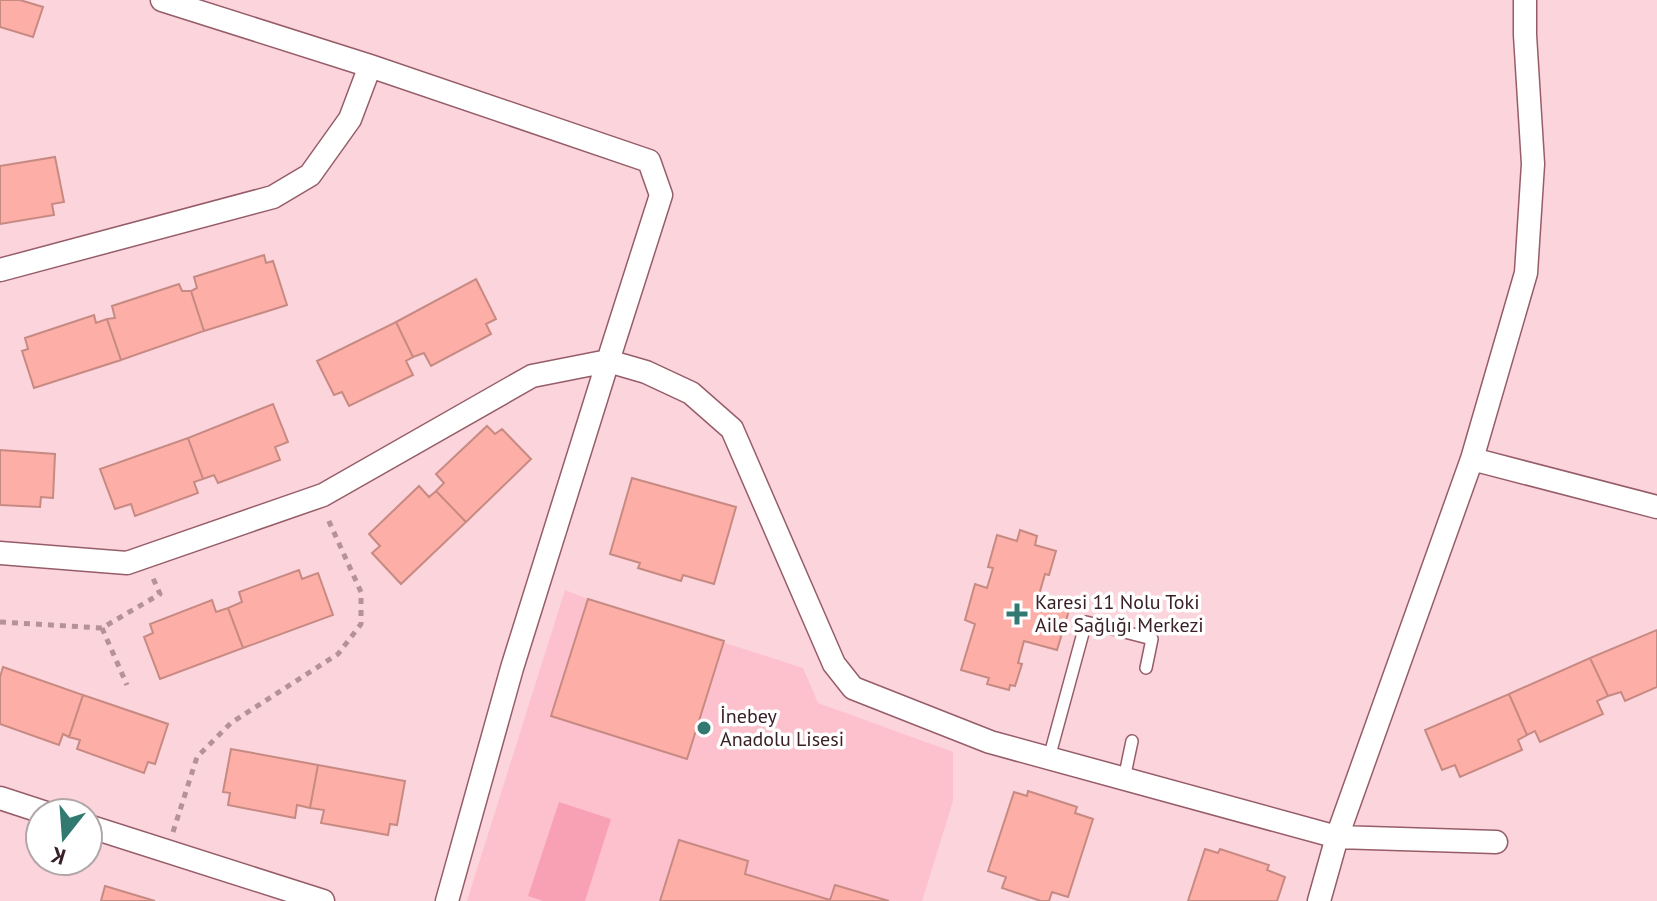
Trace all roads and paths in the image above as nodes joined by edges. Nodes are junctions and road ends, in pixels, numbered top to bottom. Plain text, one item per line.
1 (162, 0) edge
2 (1525, 0) edge
3 (370, 66) junction
4 (0, 270) edge
5 (608, 361) junction
6 (1472, 459) junction
7 (1657, 507) edge
8 (323, 509) dead end
9 (0, 553) edge
10 (145, 556) junction
11 (0, 622) edge
12 (102, 628) junction
13 (1146, 668) dead end
14 (127, 685) dead end
15 (1132, 741) dead end
16 (1049, 758) junction
17 (1124, 779) junction
18 (0, 798) edge
19 (24, 806) edge
20 (104, 831) edge
21 (1337, 837) junction
22 (1496, 842) dead end
23 (166, 851) junction
24 (323, 901) edge
25 (447, 901) edge
26 (1319, 901) edge

1 - 3 street
2 - 6 street
3 - 4 street
3 - 5 street
5 - 10 street
5 - 16 street
5 - 25 street
6 - 7 street
6 - 21 street
8 - 23 path
9 - 10 street
10 - 12 path
11 - 12 path
12 - 14 path
13 - 16 lane
15 - 17 lane
16 - 17 street
17 - 21 street
18 - 19 street
20 - 23 street
21 - 22 street
21 - 26 street
23 - 24 street

